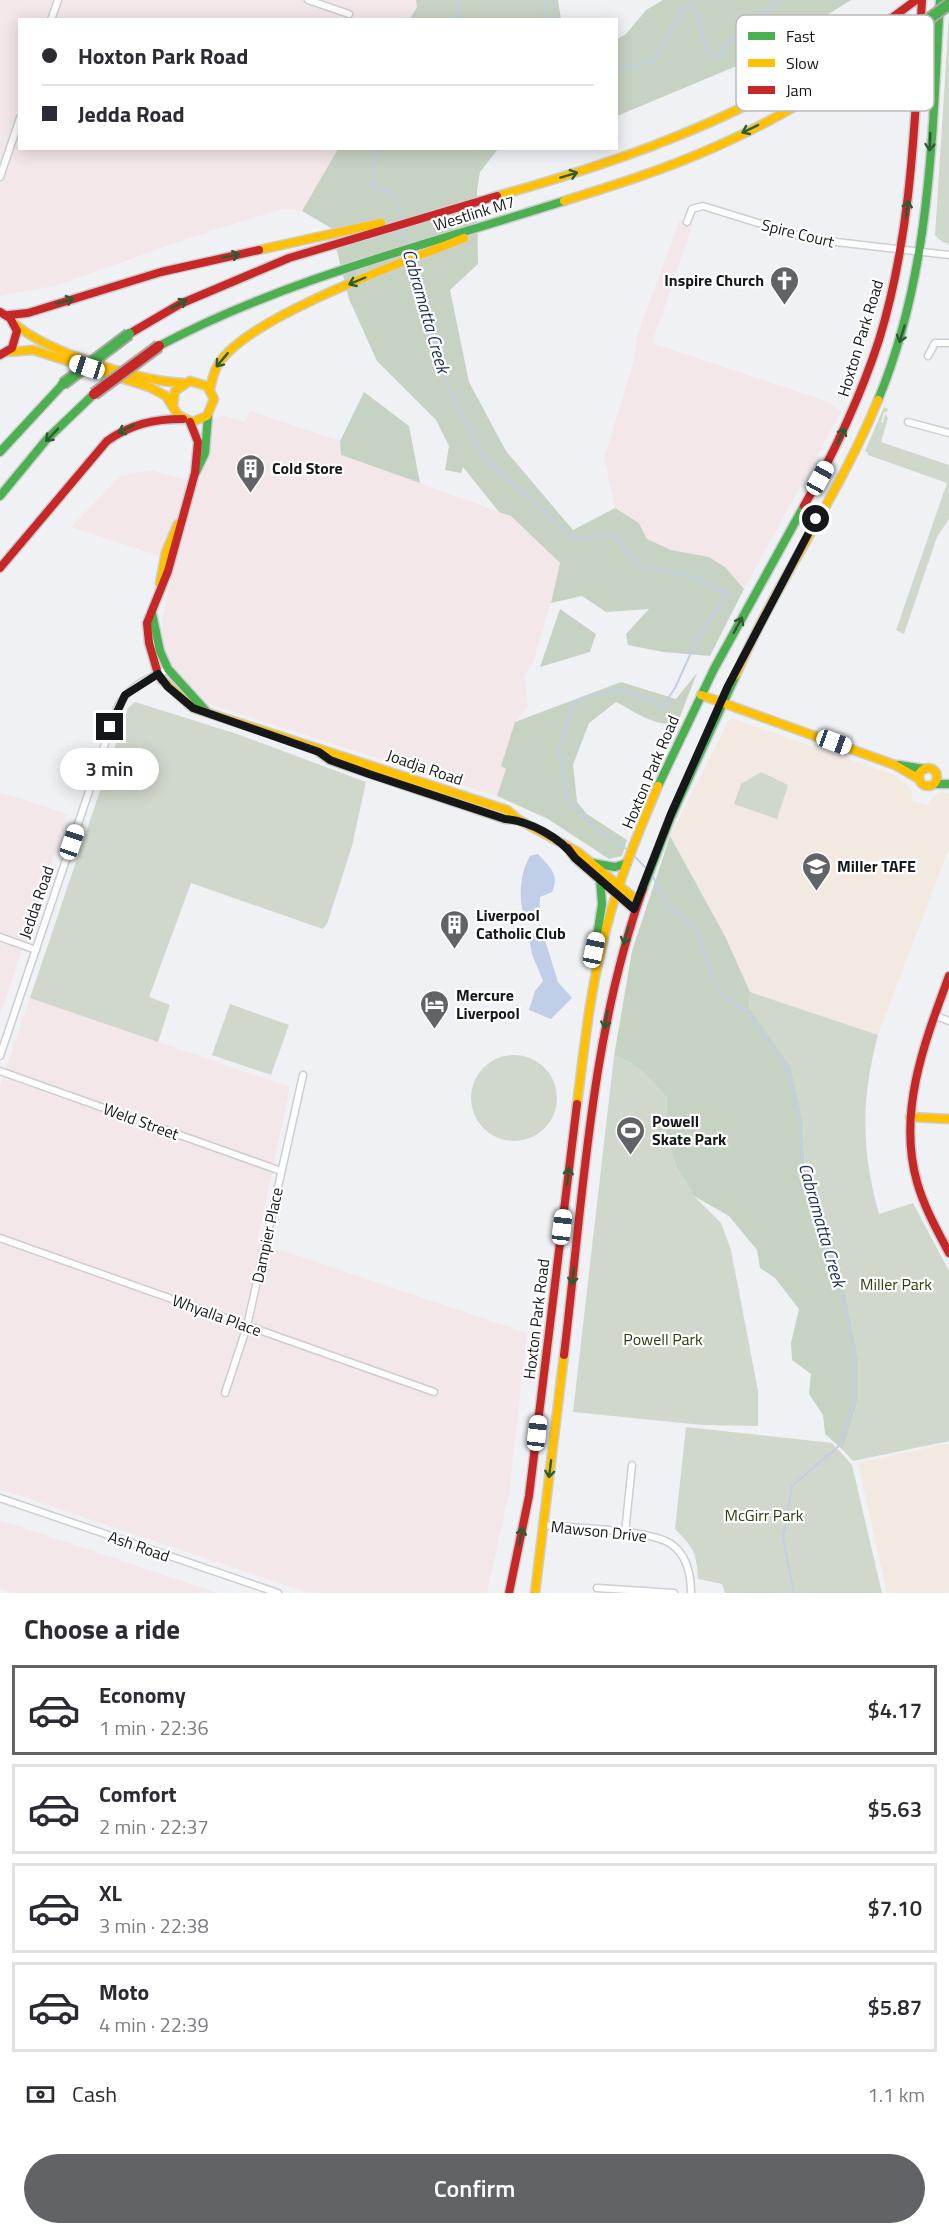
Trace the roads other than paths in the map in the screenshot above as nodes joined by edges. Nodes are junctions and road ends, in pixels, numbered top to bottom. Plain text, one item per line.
1 (58, 0) edge
2 (308, 0) edge
3 (916, 0) edge
4 (922, 0) edge
5 (940, 0) edge
6 (949, 4) edge
7 (349, 14) dead end
8 (897, 15) edge
9 (921, 15) edge
10 (934, 15) edge
11 (52, 18) edge
12 (934, 93) edge
13 (737, 111) edge
14 (787, 111) edge
15 (916, 111) edge
16 (933, 111) edge
17 (18, 124) edge
18 (0, 177) edge
19 (465, 205) junction
20 (520, 215) junction
21 (687, 222) dead end
22 (901, 249) junction
23 (921, 250) junction
24 (949, 255) edge
25 (4, 313) edge
26 (16, 324) junction
27 (949, 343) edge
28 (3, 353) edge
29 (928, 356) dead end
30 (185, 382) junction
31 (210, 389) junction
32 (173, 405) junction
33 (208, 416) junction
34 (186, 421) junction
35 (908, 422) dead end
36 (949, 433) edge
37 (0, 452) edge
38 (195, 473) junction
39 (0, 496) edge
40 (0, 568) edge
41 (163, 672) junction
42 (701, 695) junction
43 (721, 703) junction
44 (895, 765) junction
45 (924, 769) junction
46 (919, 780) junction
47 (936, 780) junction
48 (949, 783) edge
49 (568, 848) junction
50 (592, 863) junction
51 (626, 865) junction
52 (600, 879) junction
53 (618, 889) junction
54 (636, 905) junction
55 (0, 937) edge
56 (36, 950) junction
57 (949, 976) edge
58 (592, 986) junction
59 (934, 1015) junction
60 (949, 1021) edge
61 (0, 1056) edge
62 (0, 1071) edge
63 (303, 1075) dead end
64 (910, 1118) junction
65 (949, 1119) edge
66 (281, 1171) junction
67 (945, 1237) edge
68 (0, 1238) edge
69 (949, 1253) edge
70 (247, 1326) junction
71 (434, 1392) dead end
72 (225, 1393) dead end
73 (632, 1465) dead end
74 (0, 1498) edge
75 (543, 1525) junction
76 (625, 1533) junction
77 (597, 1588) dead end
78 (278, 1593) edge
79 (509, 1593) edge
80 (535, 1593) edge
81 (674, 1593) edge
82 (691, 1593) edge

1 - 11 street
2 - 7 street
8 -> 3 main road, Westlink M7
9 -> 4 main road, Hoxton Park Road
5 -> 12 main road, Hoxton Park Road
6 -> 10 main road, Westlink M7, bridge
19 -> 13 main road, Westlink M7
14 -> 20 main road, Westlink M7, bridge
22 -> 15 main road, Hoxton Park Road
16 -> 23 main road, Hoxton Park Road
17 - 18 street
25 -> 19 main road
37 -> 19 main road, Westlink M7, bridge
20 -> 31 main road
20 -> 39 main road, Westlink M7, bridge
21 - 22 street, Spire Court
22 - 23 street, Spire Court
42 -> 22 main road, Hoxton Park Road
23 - 24 street, Spire Court
23 -> 43 main road, Hoxton Park Road
25 - 26 main road
26 - 28 main road
26 - 30 main road
27 - 29 street
28 - 32 main road
30 - 31 main road
30 - 32 main road
31 - 33 main road
32 - 34 main road
33 - 34 main road
33 - 38 main road
34 - 38 main road
34 -> 40 main road
35 - 36 street
38 - 41 main road
41 - 49 main road, Joadja Road
41 - 56 street, Jedda Road
42 - 43 main road
42 - 51 main road, Hoxton Park Road
43 - 44 main road
43 - 54 main road, Hoxton Park Road
44 - 45 main road
44 - 46 main road
45 - 46 main road
45 - 47 main road
46 - 47 main road
47 - 48 main road
49 - 50 main road, Joadja Road
49 - 52 main road, Joadja Road
50 - 51 main road
50 - 53 main road, Joadja Road
51 - 53 main road, Hoxton Park Road
52 - 53 main road, Joadja Road
52 - 58 main road
53 - 54 main road, Joadja Road
53 - 58 main road, Hoxton Park Road
54 -> 75 main road, Hoxton Park Road
55 - 56 street
56 - 61 street, Jedda Road
57 - 59 main road
79 -> 58 main road, Hoxton Park Road
59 - 60 street
59 - 64 main road
62 - 66 street, Weld Street
63 - 66 street, Dampier Place
64 - 65 main road
64 - 67 main road
66 - 70 street, Dampier Place
67 - 69 main road
68 - 70 street, Whyalla Place
70 - 71 street, Whyalla Place
70 - 72 street, Dampier Place
73 - 76 street
74 - 78 street, Ash Road
75 - 76 street, Mawson Drive
75 - 80 main road, Hoxton Park Road
76 - 82 street, Mawson Drive
77 - 81 street

